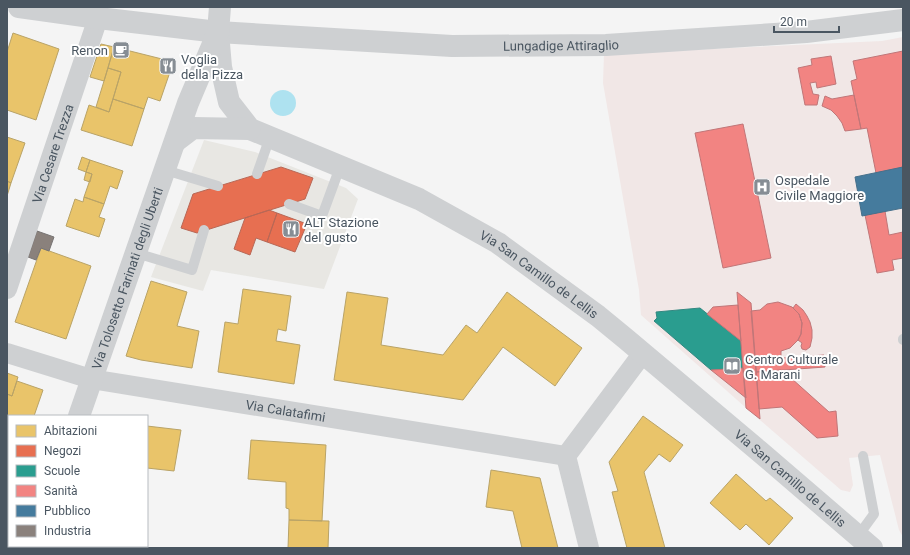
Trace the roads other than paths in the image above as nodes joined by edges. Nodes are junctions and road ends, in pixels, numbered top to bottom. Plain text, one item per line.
1 (19, 7) edge
2 (220, 7) edge
3 (98, 18) junction
4 (903, 20) edge
5 (218, 32) junction
6 (250, 129) junction
7 (270, 137) junction
8 (176, 141) junction
9 (340, 167) junction
10 (166, 170) junction
11 (257, 174) dead end
12 (218, 186) dead end
13 (288, 204) dead end
14 (204, 230) dead end
15 (136, 253) junction
16 (7, 289) edge
17 (7, 353) edge
18 (643, 353) junction
19 (91, 379) junction
20 (79, 415) edge
21 (566, 456) junction
22 (863, 456) dead end
23 (865, 542) edge
24 (589, 548) edge

1 - 3 street, Lungadige Attiraglio
2 - 5 street, Via Tolosetto Farinati degli Uberti
3 - 5 street, Lungadige Attiraglio
3 - 16 street, Via Cesare Trezza
4 - 5 street, Lungadige Attiraglio
5 - 6 street
5 - 8 street, Via Tolosetto Farinati degli Uberti
6 - 7 street, Via San Camillo de Lellis
6 - 8 street
7 - 9 street, Via San Camillo de Lellis
7 - 11 lane
8 - 10 street, Via Tolosetto Farinati degli Uberti
9 - 13 lane
9 - 18 street, Via San Camillo de Lellis
10 - 12 lane
10 - 15 street, Via Tolosetto Farinati degli Uberti
14 - 15 lane
15 - 19 street, Via Tolosetto Farinati degli Uberti
17 - 19 street, Via Calatafimi
18 - 21 street
18 - 23 street, Via San Camillo de Lellis
19 - 20 street, Via Tolosetto Farinati degli Uberti
19 - 21 street, Via Calatafimi
21 - 24 street
22 - 23 lane

